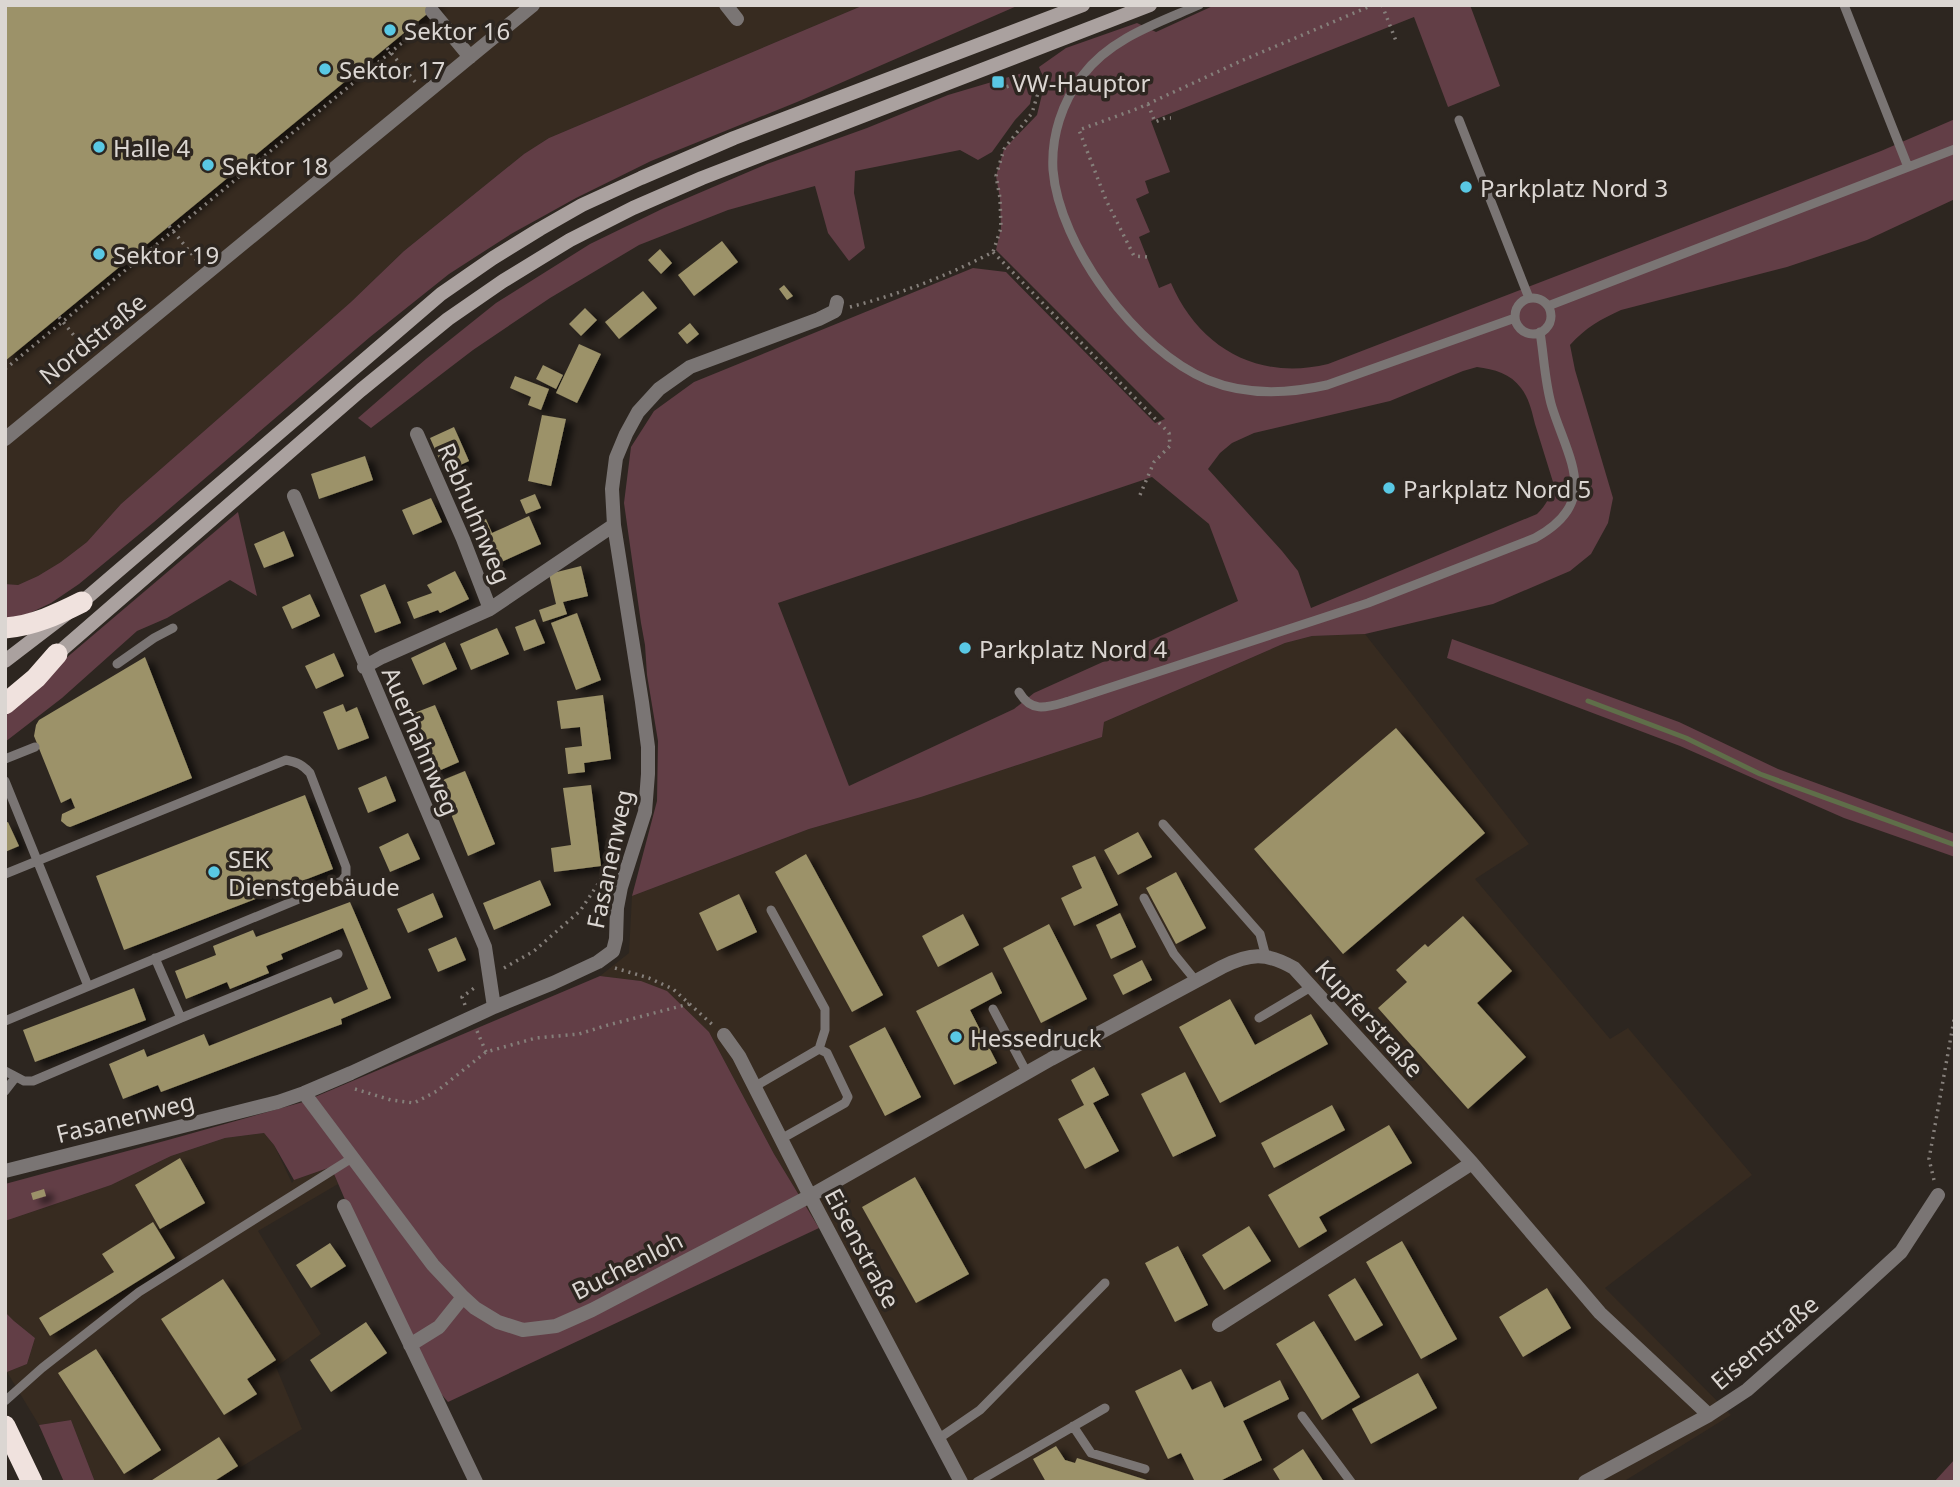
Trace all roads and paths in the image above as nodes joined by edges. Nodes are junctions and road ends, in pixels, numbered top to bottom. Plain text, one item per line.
1 (533, 5) edge
2 (726, 5) edge
3 (1150, 5) edge
4 (1199, 5) edge
5 (1373, 5) edge
6 (1382, 5) edge
7 (1844, 5) edge
8 (1080, 6) edge
9 (433, 13) joint
10 (737, 19) dead end
11 (1396, 41) dead end
12 (387, 48) dead end
13 (391, 52) junction
14 (470, 57) junction
15 (1002, 85) dead end
16 (425, 94) junction
17 (1148, 104) junction
18 (1171, 118) dead end
19 (1459, 120) dead end
20 (275, 139) dead end
21 (279, 144) junction
22 (1955, 149) edge
23 (1908, 167) junction
24 (169, 226) dead end
25 (173, 231) junction
26 (993, 252) junction
27 (1147, 257) dead end
28 (207, 273) junction
29 (1529, 298) junction
30 (1548, 306) junction
31 (836, 307) joint
32 (58, 317) dead end
33 (1515, 318) junction
34 (63, 322) junction
35 (1540, 332) junction
36 (97, 363) junction
37 (5, 369) edge
38 (417, 434) dead end
39 (5, 439) edge
40 (1140, 495) dead end
41 (293, 496) dead end
42 (614, 525) junction
43 (82, 602) junction
44 (490, 609) junction
45 (5, 628) edge
46 (173, 628) dead end
47 (57, 654) junction
48 (5, 661) edge
49 (117, 664) dead end
50 (364, 667) junction
51 (5, 690) edge
52 (1019, 692) dead end
53 (5, 704) edge
54 (35, 747) dead end
55 (5, 760) edge
56 (5, 781) edge
57 (1163, 824) dead end
58 (634, 847) junction
59 (38, 862) junction
60 (5, 874) edge
61 (1144, 898) dead end
62 (771, 909) dead end
63 (338, 954) dead end
64 (1266, 957) junction
65 (155, 958) junction
66 (598, 962) junction
67 (489, 977) junction
68 (1196, 981) junction
69 (88, 986) junction
70 (1311, 987) junction
71 (689, 1004) junction
72 (494, 1007) junction
73 (993, 1009) dead end
74 (1955, 1014) edge
75 (180, 1018) junction
76 (1259, 1018) dead end
77 (5, 1021) edge
78 (724, 1035) joint
79 (819, 1049) junction
80 (5, 1071) edge
81 (1027, 1073) junction
82 (15, 1078) junction
83 (332, 1081) junction
84 (754, 1087) junction
85 (5, 1091) edge
86 (304, 1093) junction
87 (781, 1139) junction
88 (352, 1158) junction
89 (1472, 1163) junction
90 (5, 1171) edge
91 (1938, 1195) joint
92 (810, 1196) junction
93 (344, 1206) dead end
94 (1105, 1283) dead end
95 (463, 1297) junction
96 (1219, 1325) dead end
97 (410, 1345) junction
98 (5, 1401) edge
99 (1105, 1408) dead end
100 (1709, 1415) junction
101 (1302, 1416) dead end
102 (5, 1426) edge
103 (1073, 1426) junction
104 (938, 1439) junction
105 (1145, 1469) dead end
106 (32, 1482) edge
107 (476, 1482) edge
108 (961, 1482) edge
109 (977, 1482) edge
110 (1351, 1482) edge
111 (1585, 1482) edge

1 - 14 street, Nordstraße
2 - 10 street
3 - 47 main road
4 - 33 lane
5 - 17 path
6 - 11 path
7 - 23 lane
8 - 43 main road
9 - 13 path
9 - 14 street
12 - 13 path
13 - 16 path
13 - 21 path
14 - 16 street, Nordstraße
15 - 26 path
16 - 28 street, Nordstraße
17 - 18 path
17 - 27 path
19 - 29 lane
20 - 21 path
21 - 25 path
22 - 23 lane
23 - 30 lane
24 - 25 path
25 - 28 path
25 - 34 path
26 - 31 path
26 - 40 path
28 - 36 street, Nordstraße
29 - 30 lane
29 - 33 lane
30 - 35 lane
31 - 42 street, Fasanenweg
32 - 34 path
33 - 35 lane
34 - 36 path
34 - 37 path
35 - 52 lane
36 - 39 street, Nordstraße
38 - 44 street, Rebhuhnweg
41 - 50 street, Auerhahnweg
42 - 44 street
42 - 58 street, Fasanenweg
43 - 45 highway
43 - 48 main road
44 - 50 street
46 - 49 lane
47 - 51 main road
47 - 53 highway
50 - 67 street, Auerhahnweg
54 - 55 lane
56 - 59 lane
57 - 64 lane
58 - 66 street, Fasanenweg
58 - 67 path
59 - 60 lane
59 - 65 lane
59 - 69 lane
61 - 68 lane
62 - 79 lane
63 - 75 lane
64 - 68 street
64 - 70 street, Kupferstraße
65 - 69 lane
65 - 75 lane
66 - 71 path
66 - 72 street, Fasanenweg
67 - 72 street, Auerhahnweg
68 - 81 street
69 - 77 lane
70 - 76 lane
70 - 89 street, Kupferstraße
71 - 78 path
71 - 83 path
72 - 83 street, Fasanenweg
73 - 81 lane
74 - 91 path
75 - 82 lane
78 - 84 street, Eisenstraße
79 - 84 lane
79 - 87 lane
80 - 82 lane
81 - 92 street
82 - 85 lane
83 - 86 street, Fasanenweg
84 - 87 street, Eisenstraße
86 - 88 street, Buchenloh
86 - 90 street, Fasanenweg
87 - 92 street, Eisenstraße
88 - 95 street, Buchenloh
88 - 98 lane
89 - 96 street
89 - 100 street, Kupferstraße
91 - 100 street, Eisenstraße
92 - 95 street, Buchenloh
92 - 104 street, Eisenstraße
93 - 97 street
94 - 104 lane
95 - 97 street
97 - 107 street
99 - 103 lane
100 - 111 street, Eisenstraße
101 - 110 lane
102 - 106 highway
103 - 105 lane
103 - 109 lane
104 - 108 street, Eisenstraße

